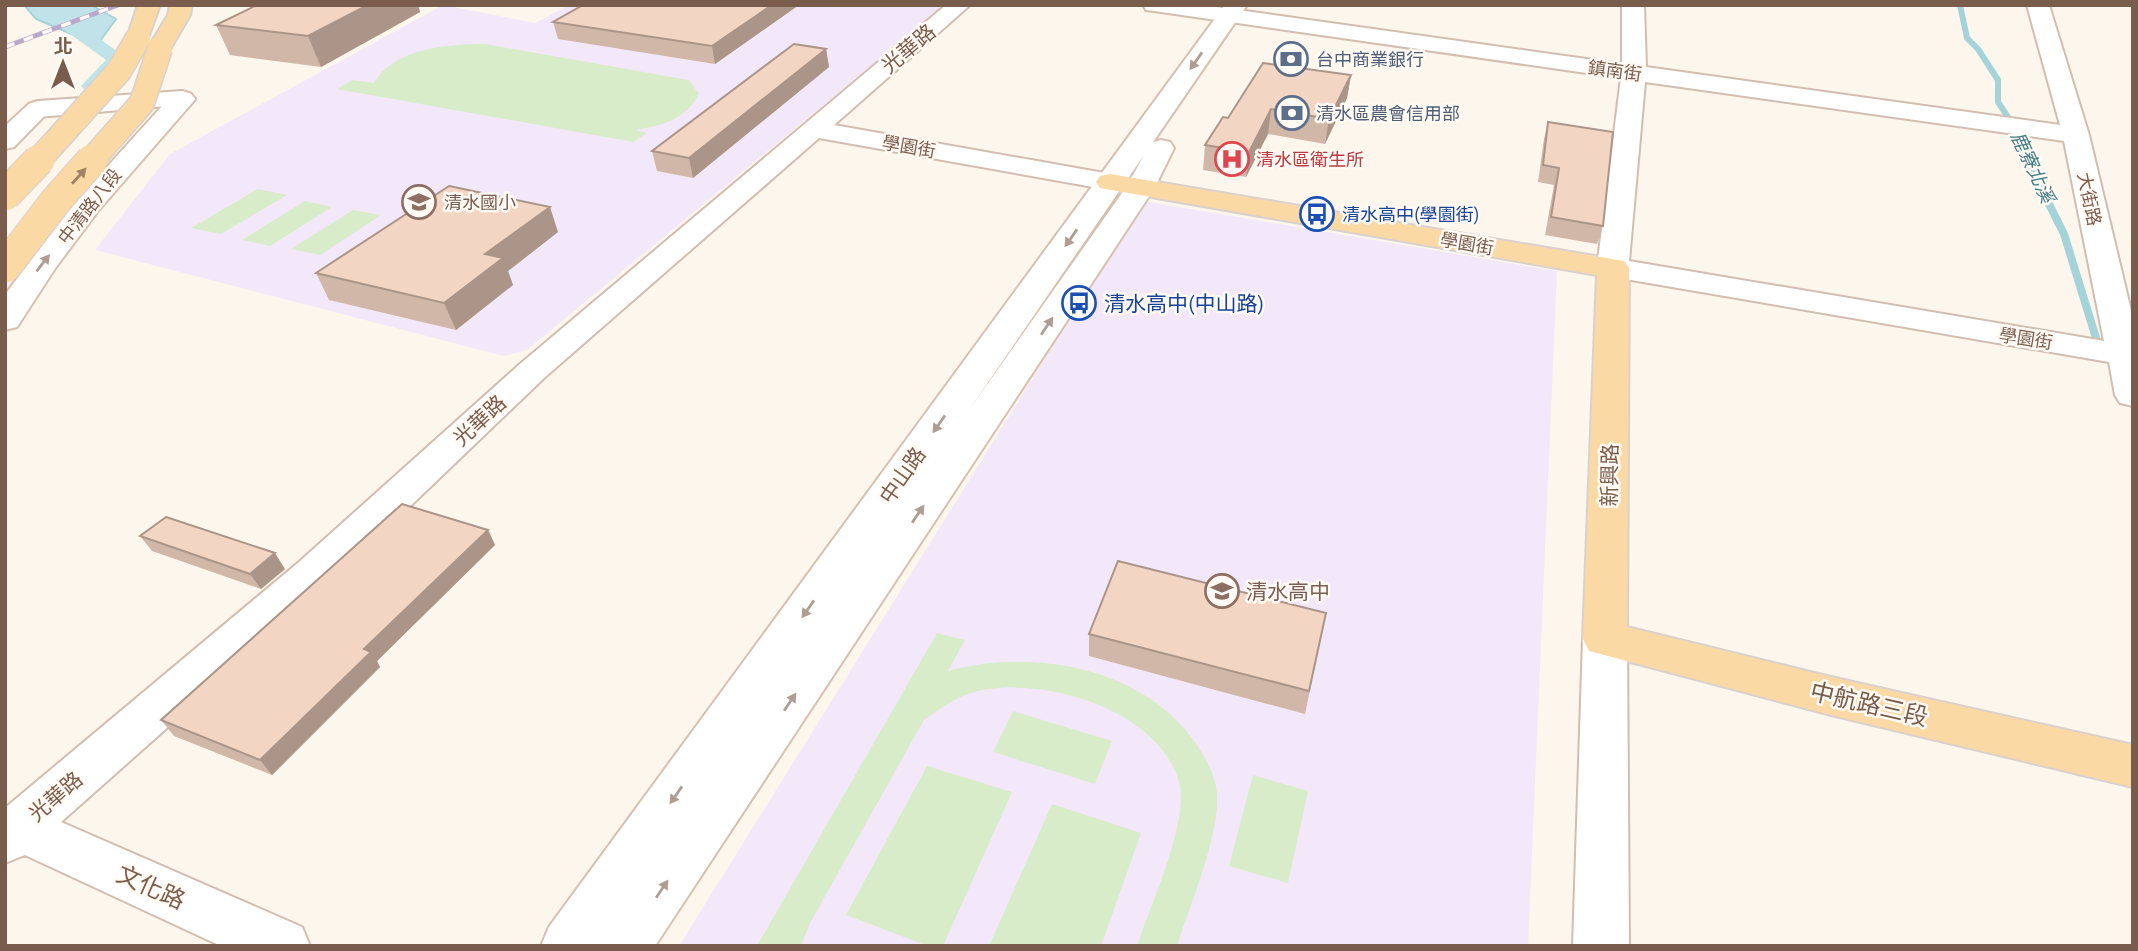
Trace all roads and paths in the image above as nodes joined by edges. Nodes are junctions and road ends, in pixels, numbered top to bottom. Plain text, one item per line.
1 (149, 5) edge
2 (181, 5) edge
3 (959, 5) edge
4 (1154, 5) edge
5 (1633, 5) edge
6 (2038, 5) edge
7 (1244, 11) edge
8 (149, 43) junction
9 (1634, 73) junction
10 (812, 129) junction
11 (2076, 135) junction
12 (5, 141) edge
13 (5, 161) edge
14 (1126, 185) junction
15 (5, 195) edge
16 (5, 230) edge
17 (5, 267) edge
18 (1612, 268) junction
19 (5, 320) edge
20 (2123, 354) junction
21 (2133, 395) edge
22 (1605, 639) junction
23 (2133, 766) edge
24 (12, 834) edge
25 (282, 946) edge
26 (569, 946) edge
27 (623, 946) edge
28 (1601, 946) edge

1 - 8 main road
2 - 8 main road
3 - 10 street, 光華路
4 - 7 street, 鎮南街
5 - 9 street, 新興路
6 - 11 street, 大街路
7 - 9 street, 鎮南街
7 - 14 street, 中山路
8 - 13 main road
8 - 15 main road, bridge
8 - 16 main road, bridge
17 -> 8 main road, bridge
9 - 11 street, 鎮南街
9 - 18 street, 新興路
10 - 14 street, 學園街
10 - 24 street, 光華路
11 - 20 street, 大街路
19 -> 12 street, 中清路八段
14 - 18 main road, 學園街
14 -> 26 street, 中山路
27 -> 14 street, 中山路
18 - 20 street, 學園街
18 - 22 main road, 新興路
20 - 21 street, 大街路
22 - 23 main road, 中航路三段
22 - 28 street, 新興路
24 - 25 street, 文化路

